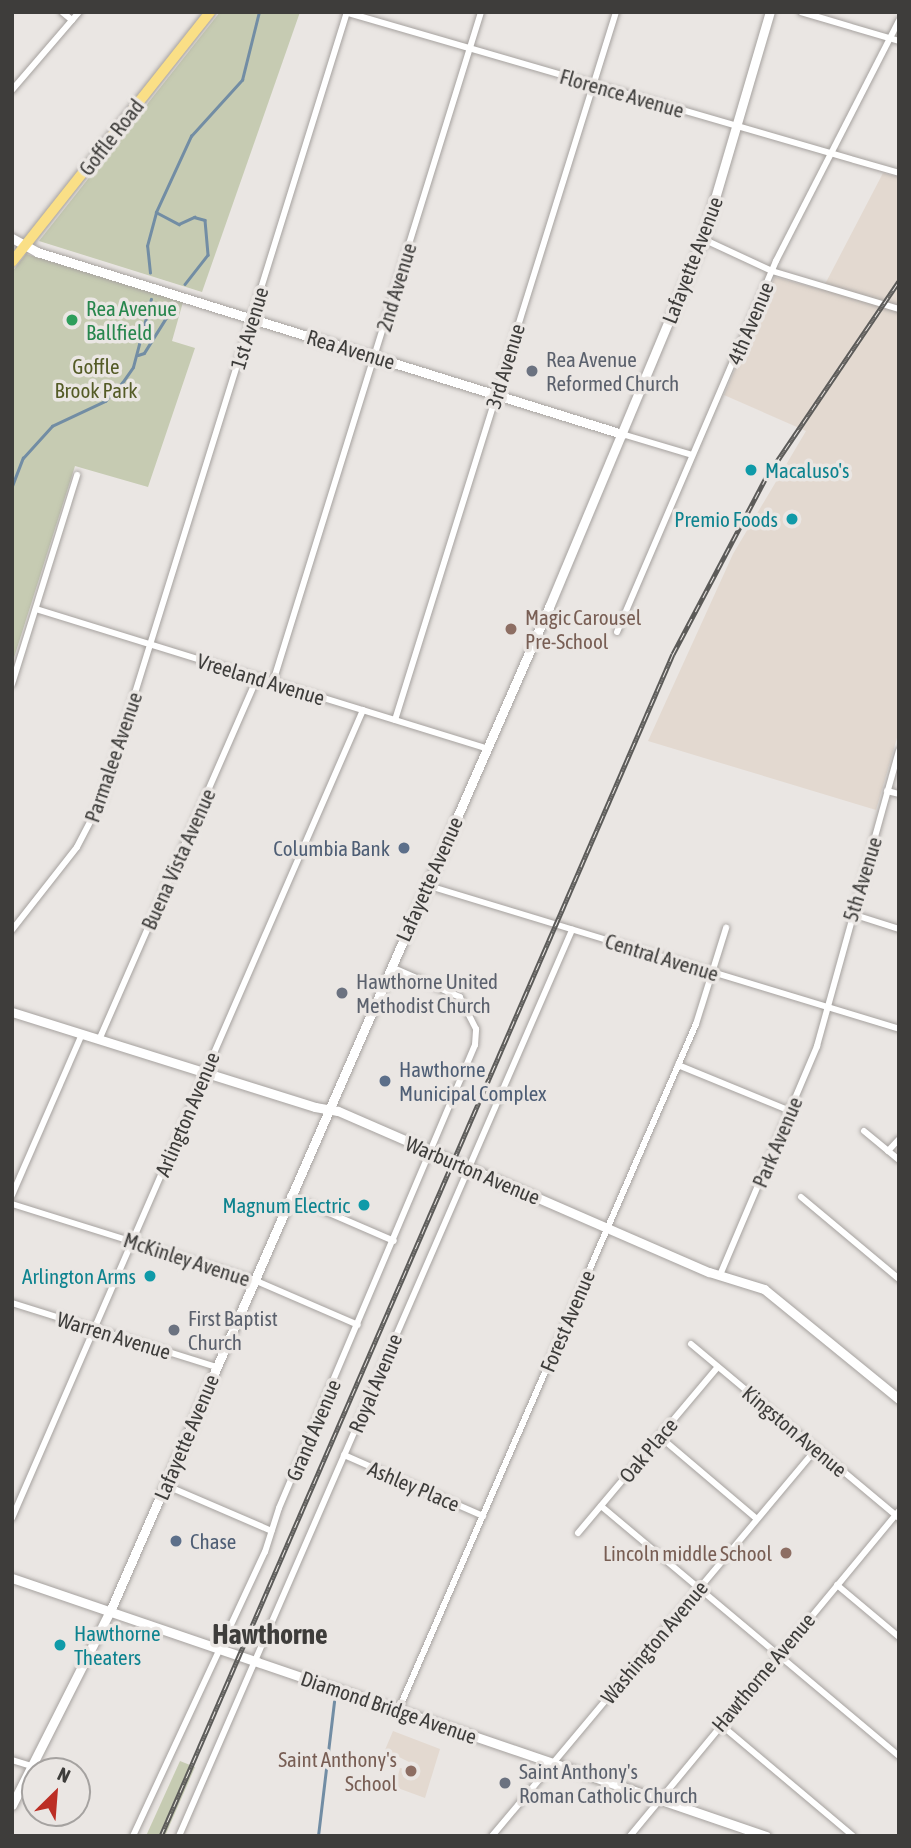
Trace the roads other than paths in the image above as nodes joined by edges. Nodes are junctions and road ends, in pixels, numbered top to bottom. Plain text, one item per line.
1 (62, 12) edge
2 (79, 12) edge
3 (347, 12) edge
4 (481, 12) edge
5 (616, 12) edge
6 (770, 12) edge
7 (801, 12) edge
8 (205, 14) edge
9 (72, 20) junction
10 (899, 21) edge
11 (890, 38) junction
12 (899, 41) edge
13 (470, 48) junction
14 (593, 84) junction
15 (12, 90) edge
16 (737, 127) junction
17 (831, 153) junction
18 (899, 173) edge
19 (12, 238) edge
20 (704, 239) junction
21 (24, 247) junction
22 (12, 262) edge
23 (772, 271) junction
24 (899, 309) edge
25 (252, 319) junction
26 (374, 357) junction
27 (496, 395) junction
28 (622, 433) junction
29 (692, 455) junction
30 (77, 475) dead end
31 (36, 609) junction
32 (617, 632) dead end
33 (150, 645) junction
34 (257, 678) junction
35 (273, 682) junction
36 (12, 684) edge
37 (363, 710) junction
38 (395, 720) junction
39 (487, 749) junction
40 (899, 751) edge
41 (887, 790) junction
42 (899, 794) edge
43 (426, 885) junction
44 (852, 914) junction
45 (726, 928) dead end
46 (899, 929) edge
47 (12, 930) edge
48 (572, 930) junction
49 (391, 967) junction
50 (713, 972) junction
51 (827, 1007) junction
52 (12, 1012) edge
53 (899, 1028) edge
54 (82, 1034) junction
55 (99, 1040) junction
56 (678, 1065) junction
57 (205, 1073) junction
58 (328, 1109) junction
59 (790, 1111) junction
60 (864, 1131) dead end
61 (899, 1139) edge
62 (429, 1151) junction
63 (888, 1151) junction
64 (899, 1160) edge
65 (468, 1167) junction
66 (12, 1195) edge
67 (290, 1196) junction
68 (801, 1197) dead end
69 (12, 1204) edge
70 (608, 1227) junction
71 (394, 1241) junction
72 (132, 1242) junction
73 (720, 1275) junction
74 (899, 1279) edge
75 (254, 1280) junction
76 (12, 1303) edge
77 (358, 1325) junction
78 (94, 1329) junction
79 (691, 1344) dead end
80 (216, 1367) junction
81 (718, 1367) junction
82 (899, 1399) edge
83 (659, 1437) junction
84 (816, 1449) junction
85 (344, 1455) junction
86 (165, 1485) junction
87 (601, 1506) junction
88 (898, 1514) edge
89 (483, 1516) junction
90 (12, 1518) edge
91 (757, 1519) junction
92 (272, 1531) junction
93 (578, 1534) dead end
94 (12, 1577) edge
95 (836, 1585) junction
96 (699, 1589) junction
97 (111, 1609) junction
98 (899, 1637) edge
99 (223, 1647) junction
100 (778, 1655) junction
101 (256, 1659) junction
102 (398, 1711) junction
103 (720, 1724) junction
104 (899, 1756) edge
105 (37, 1757) edge
106 (553, 1763) junction
107 (21, 1787) edge
108 (659, 1799) junction
109 (12, 1805) edge
110 (133, 1836) edge
111 (179, 1836) edge
112 (492, 1836) edge
113 (630, 1836) edge
114 (766, 1836) edge
115 (853, 1836) edge

1 - 9 street
2 - 9 street
3 - 13 street, Florence Avenue
3 - 25 street, 1st Avenue
4 - 13 street, 2nd Avenue
5 - 14 street, 3rd Avenue
6 - 16 street, Lafayette Avenue
7 - 11 street
8 - 21 main road, Goffle Road
9 - 15 street
10 - 11 street, 4th Avenue
11 - 12 street
11 - 17 street, 4th Avenue
13 - 14 street, Florence Avenue
13 - 26 street, 2nd Avenue
14 - 16 street, Florence Avenue
14 - 27 street, 3rd Avenue
16 - 17 street, Florence Avenue
16 - 20 street, Lafayette Avenue
17 - 18 street, Florence Avenue
17 - 23 street, 4th Avenue
19 - 21 street, Rea Avenue
20 - 23 street
20 - 28 street, Lafayette Avenue
21 - 22 main road, Goffle Road
21 - 25 street, Rea Avenue
23 - 24 street
23 - 29 street, 4th Avenue
25 - 26 street, Rea Avenue
25 - 33 street, 1st Avenue
26 - 27 street, Rea Avenue
26 - 35 street, 2nd Avenue
27 - 28 street, Rea Avenue
27 - 38 street, 3rd Avenue
28 - 29 street, Rea Avenue
28 - 39 street, Lafayette Avenue
29 - 32 street, 4th Avenue
30 - 31 street
31 - 33 street, Vreeland Avenue
31 - 36 street
33 - 34 street, Vreeland Avenue
33 - 47 street, Parmalee Avenue
34 - 35 street, Vreeland Avenue
34 - 55 street, Buena Vista Avenue
35 - 37 street, Vreeland Avenue
37 - 38 street, Vreeland Avenue
37 - 57 street, Arlington Avenue
38 - 39 street, Vreeland Avenue
39 - 43 street, Lafayette Avenue
40 - 41 street, 5th Avenue
41 - 42 street
41 - 44 street, 5th Avenue
43 - 48 street, Central Avenue
43 - 49 street, Lafayette Avenue
44 - 46 street
44 - 51 street, 5th Avenue
45 - 50 street, Forest Avenue
48 - 50 street, Central Avenue
48 - 65 street, Royal Avenue
49 - 58 street, Lafayette Avenue
49 - 62 street, Grand Avenue
50 - 51 street, Central Avenue
50 - 56 street, Forest Avenue
51 - 53 street, Central Avenue
51 - 59 street, Park Avenue
52 - 54 street, Warburton Avenue
54 - 55 street, Warburton Avenue
54 - 66 street
55 - 57 street, Warburton Avenue
56 - 59 street
56 - 70 street, Forest Avenue
57 - 58 street, Warburton Avenue
57 - 72 street, Arlington Avenue
58 - 62 street, Warburton Avenue
58 - 67 street, Lafayette Avenue
59 - 73 street, Park Avenue
60 - 63 street
61 - 63 street
62 - 65 street, Warburton Avenue
62 - 71 street, Grand Avenue
63 - 64 street
65 - 70 street, Warburton Avenue
65 - 85 street, Royal Avenue
67 - 71 street
67 - 75 street, Lafayette Avenue
68 - 74 street
69 - 72 street, McKinley Avenue
70 - 73 street, Warburton Avenue
70 - 89 street, Forest Avenue
71 - 77 street, Grand Avenue
72 - 75 street, McKinley Avenue
72 - 78 street, Arlington Avenue
73 - 82 street, Warburton Avenue
75 - 77 street, McKinley Avenue
75 - 80 street, Lafayette Avenue
76 - 78 street, Warren Avenue
77 - 92 street, Grand Avenue
78 - 80 street, Warren Avenue
78 - 90 street, Arlington Avenue
79 - 81 street, Kingston Avenue
80 - 86 street, Lafayette Avenue
81 - 83 street, Oak Place
81 - 84 street, Kingston Avenue
83 - 87 street, Oak Place
83 - 91 street
84 - 88 street, Kingston Avenue
84 - 91 street, Washington Avenue
85 - 89 street, Ashley Place
85 - 101 street, Royal Avenue
86 - 92 street
86 - 97 street, Lafayette Avenue
87 - 93 street, Oak Place
87 - 96 street
88 - 95 street, Hawthorne Avenue
89 - 102 street, Forest Avenue
91 - 96 street, Washington Avenue
92 - 99 street, Grand Avenue
94 - 97 street, Diamond Bridge Avenue
95 - 98 street
95 - 100 street, Hawthorne Avenue
96 - 100 street
96 - 106 street, Washington Avenue
97 - 99 street, Diamond Bridge Avenue
97 - 105 street, Lafayette Avenue
99 - 101 street, Diamond Bridge Avenue
99 - 110 street, Grand Avenue
100 - 103 street, Hawthorne Avenue
100 - 104 street
101 - 102 street, Diamond Bridge Avenue
101 - 111 street, Royal Avenue
102 - 106 street, Diamond Bridge Avenue
103 - 108 street, Hawthorne Avenue
103 - 115 street
106 - 108 street, Diamond Bridge Avenue
106 - 112 street, Washington Avenue
107 - 109 street, Lafayette Avenue
108 - 113 street, Hawthorne Avenue
108 - 114 street, Diamond Bridge Avenue

